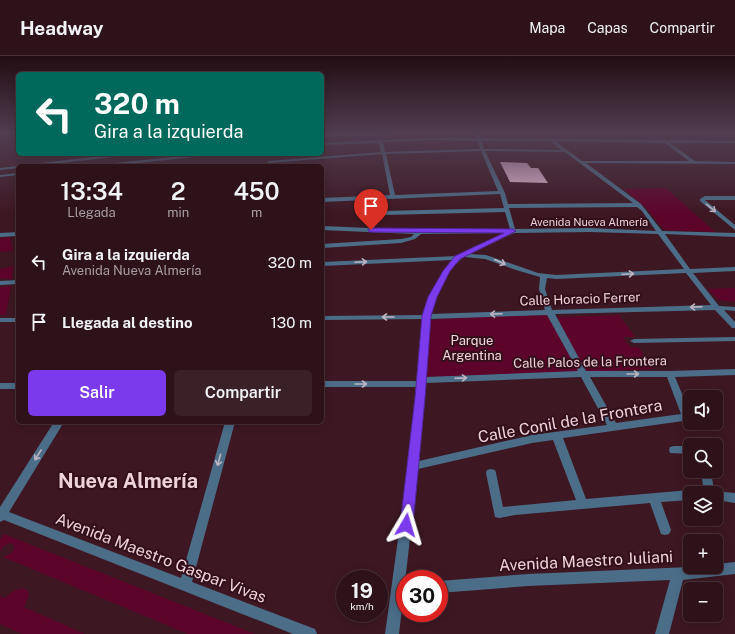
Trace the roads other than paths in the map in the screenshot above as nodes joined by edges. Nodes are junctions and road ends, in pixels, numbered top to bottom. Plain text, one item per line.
1 (84, 160) edge
2 (155, 160) edge
3 (311, 160) edge
4 (385, 160) edge
5 (487, 160) edge
6 (577, 160) edge
7 (691, 160) edge
8 (580, 162) junction
9 (694, 163) junction
10 (735, 163) edge
11 (51, 164) edge
12 (116, 164) edge
13 (269, 164) edge
14 (16, 166) edge
15 (0, 169) edge
16 (16, 174) edge
17 (0, 176) edge
18 (501, 192) junction
19 (393, 197) junction
20 (735, 198) edge
21 (324, 200) edge
22 (639, 205) junction
23 (506, 208) junction
24 (725, 220) junction
25 (735, 220) edge
26 (324, 228) edge
27 (735, 228) edge
28 (371, 230) junction
29 (513, 231) junction
30 (419, 232) junction
31 (662, 232) junction
32 (16, 234) edge
33 (0, 235) edge
34 (735, 235) edge
35 (324, 246) edge
36 (460, 257) junction
37 (324, 264) edge
38 (735, 269) edge
39 (688, 271) junction
40 (544, 276) junction
41 (16, 282) edge
42 (0, 283) edge
43 (716, 307) junction
44 (735, 308) edge
45 (549, 311) junction
46 (427, 316) junction
47 (324, 318) edge
48 (0, 320) edge
49 (16, 320) edge
50 (735, 326) edge
51 (735, 339) edge
52 (634, 341) dead end
53 (735, 372) edge
54 (584, 374) junction
55 (670, 374) junction
56 (422, 382) junction
57 (324, 384) edge
58 (0, 386) edge
59 (16, 386) edge
60 (57, 424) edge
61 (229, 424) edge
62 (613, 427) junction
63 (557, 436) junction
64 (674, 450) dead end
65 (683, 450) edge
66 (413, 466) junction
67 (491, 472) dead end
68 (683, 496) edge
69 (723, 496) edge
70 (654, 498) junction
71 (735, 498) edge
72 (584, 505) junction
73 (1, 514) edge
74 (665, 530) dead end
75 (735, 568) edge
76 (403, 570) edge
77 (678, 574) junction
78 (185, 586) junction
79 (448, 586) edge
80 (396, 614) edge
81 (310, 634) edge
82 (392, 634) edge
83 (662, 634) edge

1 - 11 street
2 - 12 street
3 - 13 street
4 - 19 street
5 - 18 street
6 - 8 street
7 - 9 street
8 - 9 street
8 - 22 street
9 - 10 street
14 - 15 street
16 - 17 street
18 - 19 street
18 - 23 street
19 - 21 street
20 -> 24 street
22 - 23 street
22 - 31 street
23 - 28 street
23 - 29 street
24 - 25 street
24 - 27 street
26 - 28 street, Avenida Nueva Almería
28 - 30 street, Avenida Nueva Almería
29 - 30 street, Avenida Nueva Almería
29 - 31 street, Avenida Nueva Almería
29 - 36 street
30 - 35 street
31 - 34 street, Avenida Nueva Almería
31 - 39 street
32 - 33 street
37 -> 36 street
36 -> 40 street
36 - 46 street
38 - 39 street
40 -> 39 street
39 - 43 street
40 - 45 street
41 - 42 street
43 - 44 street, Calle Horacio Ferrer
43 -> 45 street, Calle Horacio Ferrer
43 - 50 street
45 -> 46 street, Calle Horacio Ferrer
45 - 54 street
46 -> 47 street, Calle Horacio Ferrer
46 - 56 street
48 - 49 street
51 - 52 street
53 - 55 street, Calle Palos de la Frontera
54 -> 55 street, Calle Palos de la Frontera
56 -> 54 street, Calle Palos de la Frontera
54 - 62 street
55 - 62 street, Calle Conil de la Frontera
57 -> 56 street, Calle Palos de la Frontera
56 - 66 street
58 - 59 street
60 -> 73 street
61 -> 78 street
62 - 63 street, Calle Conil de la Frontera
63 - 66 street, Calle Conil de la Frontera
63 - 72 street
64 - 65 street
66 - 76 street
67 - 72 street
68 - 70 street
69 - 71 street
70 - 72 street
70 - 74 street
73 - 78 street, Avenida Maestro Gaspar Vivas
75 - 77 street, Avenida Maestro Juliani
77 - 79 street, Avenida Maestro Juliani
77 - 83 street
78 - 81 street, Avenida Maestro Gaspar Vivas
80 - 82 street

